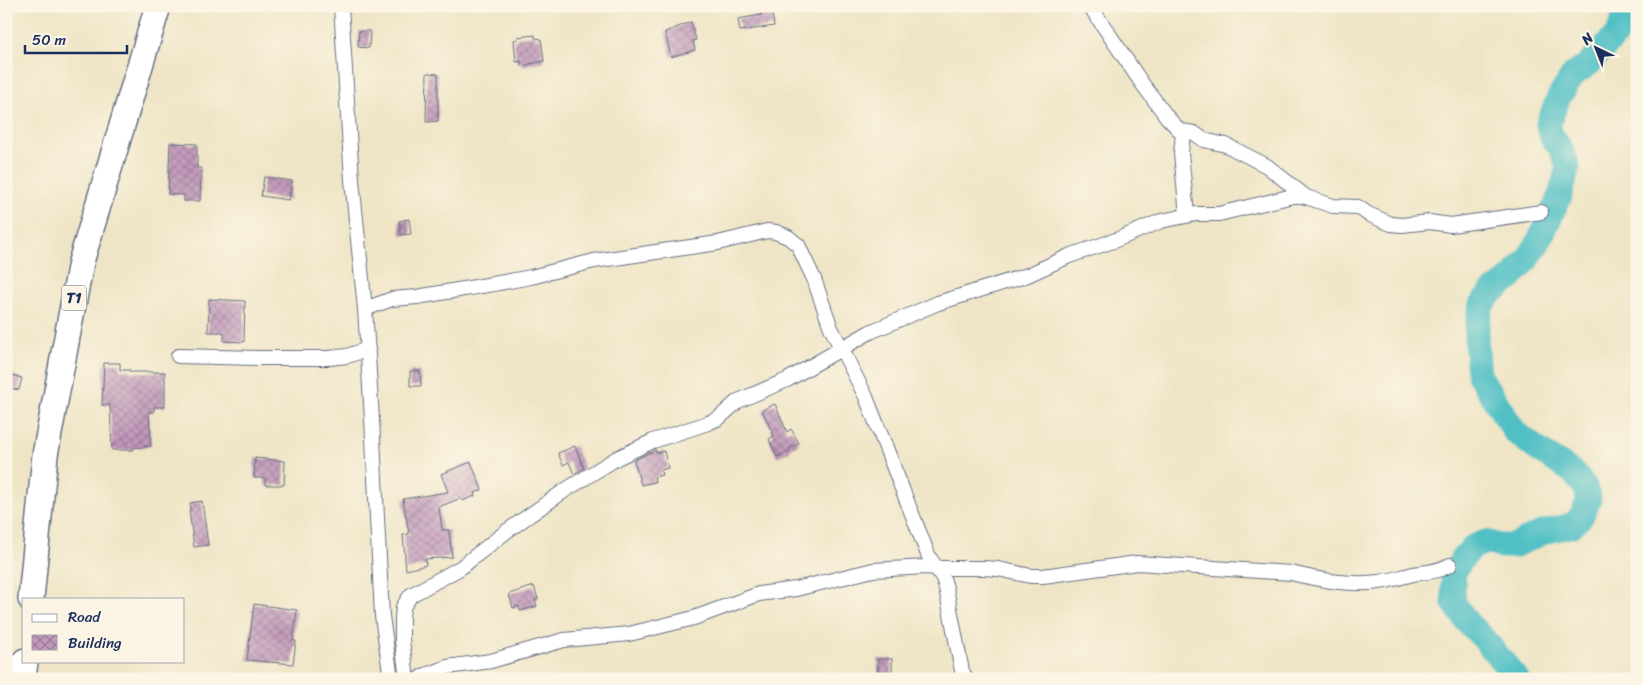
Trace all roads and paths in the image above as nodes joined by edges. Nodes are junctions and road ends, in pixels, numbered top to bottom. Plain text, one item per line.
1 (158, 6) edge
2 (341, 6) edge
3 (1090, 6) edge
4 (1181, 131) junction
5 (1306, 196) junction
6 (1541, 212) dead end
7 (1187, 215) junction
8 (365, 308) junction
9 (368, 349) junction
10 (842, 350) junction
11 (178, 356) dead end
12 (1450, 565) dead end
13 (936, 568) junction
14 (31, 598) edge
15 (25, 662) edge
16 (23, 679) edge
17 (391, 679) edge
18 (407, 679) edge
19 (419, 679) edge
20 (966, 679) edge

1 - 14 highway, T1
2 - 8 street
3 - 4 street
4 - 5 street
4 - 7 street
5 - 6 street
5 - 7 street
7 - 10 street
8 - 9 street
8 - 10 street
9 - 11 street
9 - 17 street
10 - 13 street
10 - 18 street
12 - 13 street
13 - 19 street
13 - 20 street
15 - 16 highway

